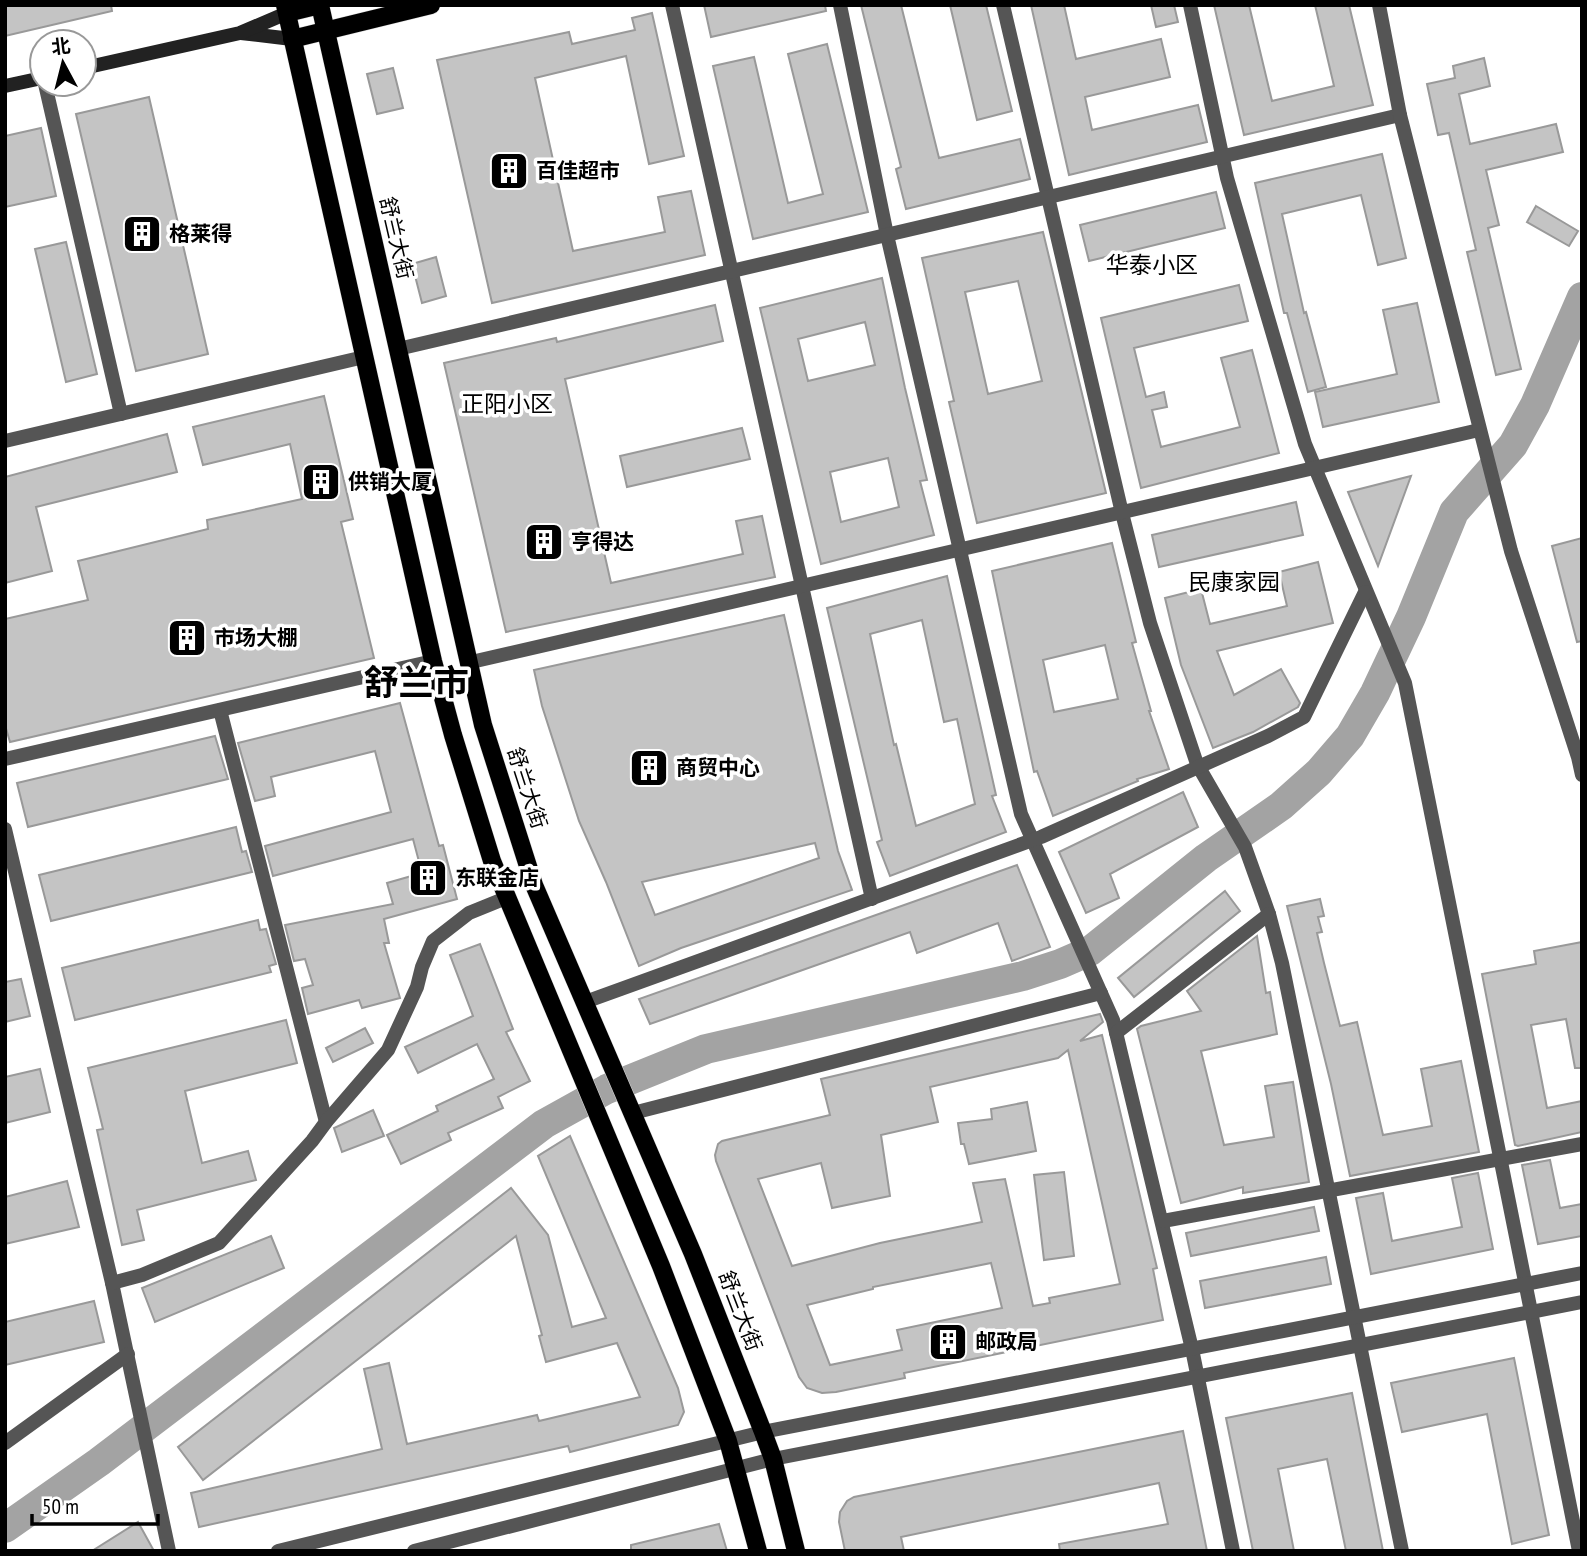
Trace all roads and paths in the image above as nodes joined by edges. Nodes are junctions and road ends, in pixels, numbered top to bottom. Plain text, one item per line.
1 (320, 5) edge
2 (431, 5) edge
3 (672, 5) edge
4 (840, 5) edge
5 (1003, 5) edge
6 (1191, 5) edge
7 (1379, 5) edge
8 (286, 9) edge
9 (326, 30) junction
10 (240, 33) junction
11 (292, 39) junction
12 (98, 65) edge
13 (28, 81) edge
14 (5, 86) edge
15 (48, 98) edge
16 (1400, 115) junction
17 (1222, 157) junction
18 (1048, 197) junction
19 (887, 235) junction
20 (731, 271) junction
21 (398, 349) junction
22 (364, 357) junction
23 (121, 414) junction
24 (1479, 430) junction
25 (5, 441) edge
26 (1315, 468) junction
27 (1122, 513) junction
28 (960, 550) junction
29 (802, 586) junction
30 (1366, 595) junction
31 (433, 661) junction
32 (467, 663) junction
33 (220, 710) junction
34 (5, 759) edge
35 (1198, 766) junction
36 (1582, 775) edge
37 (5, 829) edge
38 (1033, 840) junction
39 (506, 898) junction
40 (872, 899) junction
41 (1269, 914) junction
42 (1100, 990) junction
43 (585, 1002) junction
44 (1116, 1033) junction
45 (632, 1112) junction
46 (326, 1122) junction
47 (1582, 1144) edge
48 (1500, 1159) junction
49 (1329, 1190) junction
50 (1163, 1221) junction
51 (1582, 1273) edge
52 (112, 1283) junction
53 (1524, 1284) junction
54 (1582, 1302) edge
55 (1530, 1312) junction
56 (1355, 1317) junction
57 (1361, 1345) junction
58 (1192, 1349) junction
59 (129, 1361) junction
60 (1198, 1377) junction
61 (763, 1432) junction
62 (728, 1441) junction
63 (5, 1443) edge
64 (772, 1459) junction
65 (737, 1468) junction
66 (169, 1551) edge
67 (278, 1551) edge
68 (414, 1551) edge
69 (758, 1551) edge
70 (796, 1551) edge
71 (1233, 1551) edge
72 (1402, 1551) edge
73 (1579, 1551) edge

1 - 8 main road
1 - 9 main road, 舒兰大街
2 - 9 main road
3 - 20 street
4 - 19 street
5 - 18 street
6 - 17 street
7 - 16 street
8 - 10 main road
8 - 11 main road
9 - 11 main road
9 - 21 main road, 舒兰大街
10 - 11 main road
10 - 12 main road
11 - 22 main road
13 - 14 main road
15 - 23 street
16 - 17 street
16 - 24 street
17 - 18 street
17 - 26 street
18 - 19 street
18 - 27 street
19 - 20 street
19 - 28 street
20 - 21 street
20 - 29 street
21 - 32 main road, 舒兰大街
22 - 23 street
22 - 31 main road
23 - 25 street
24 - 26 street
24 - 36 street
26 - 27 street
26 - 30 street
27 - 28 street
27 - 35 street
28 - 29 street
28 - 38 street
29 - 32 street
29 - 40 street
30 - 35 street
30 - 48 street
31 - 33 street
31 - 39 main road
32 - 43 main road, 舒兰大街
33 - 34 street
33 - 46 street
35 - 38 street
35 - 41 street
37 - 52 street
38 - 40 street
38 - 42 street
39 - 46 street
39 - 62 main road
40 - 43 street
41 - 44 street
41 - 49 street
42 - 44 street
42 - 45 street
43 - 45 main road, 舒兰大街
44 - 50 street
45 - 61 main road, 舒兰大街
46 - 52 street
47 - 48 street
48 - 49 street
48 - 53 street
49 - 50 street
49 - 56 street
50 - 58 street
51 - 53 street
52 - 59 street
53 - 55 street
53 - 56 street
54 - 55 street
55 - 57 street
55 - 73 street
56 - 57 street
56 - 58 street
57 - 60 street
57 - 72 street
58 - 60 street
58 - 61 street
59 - 63 street
59 - 66 street
60 - 64 street
60 - 71 street
61 - 62 street
61 - 64 main road, 舒兰大街
62 - 65 main road
62 - 67 street
64 - 65 street
64 - 70 main road, 舒兰大街
65 - 68 street
65 - 69 main road

